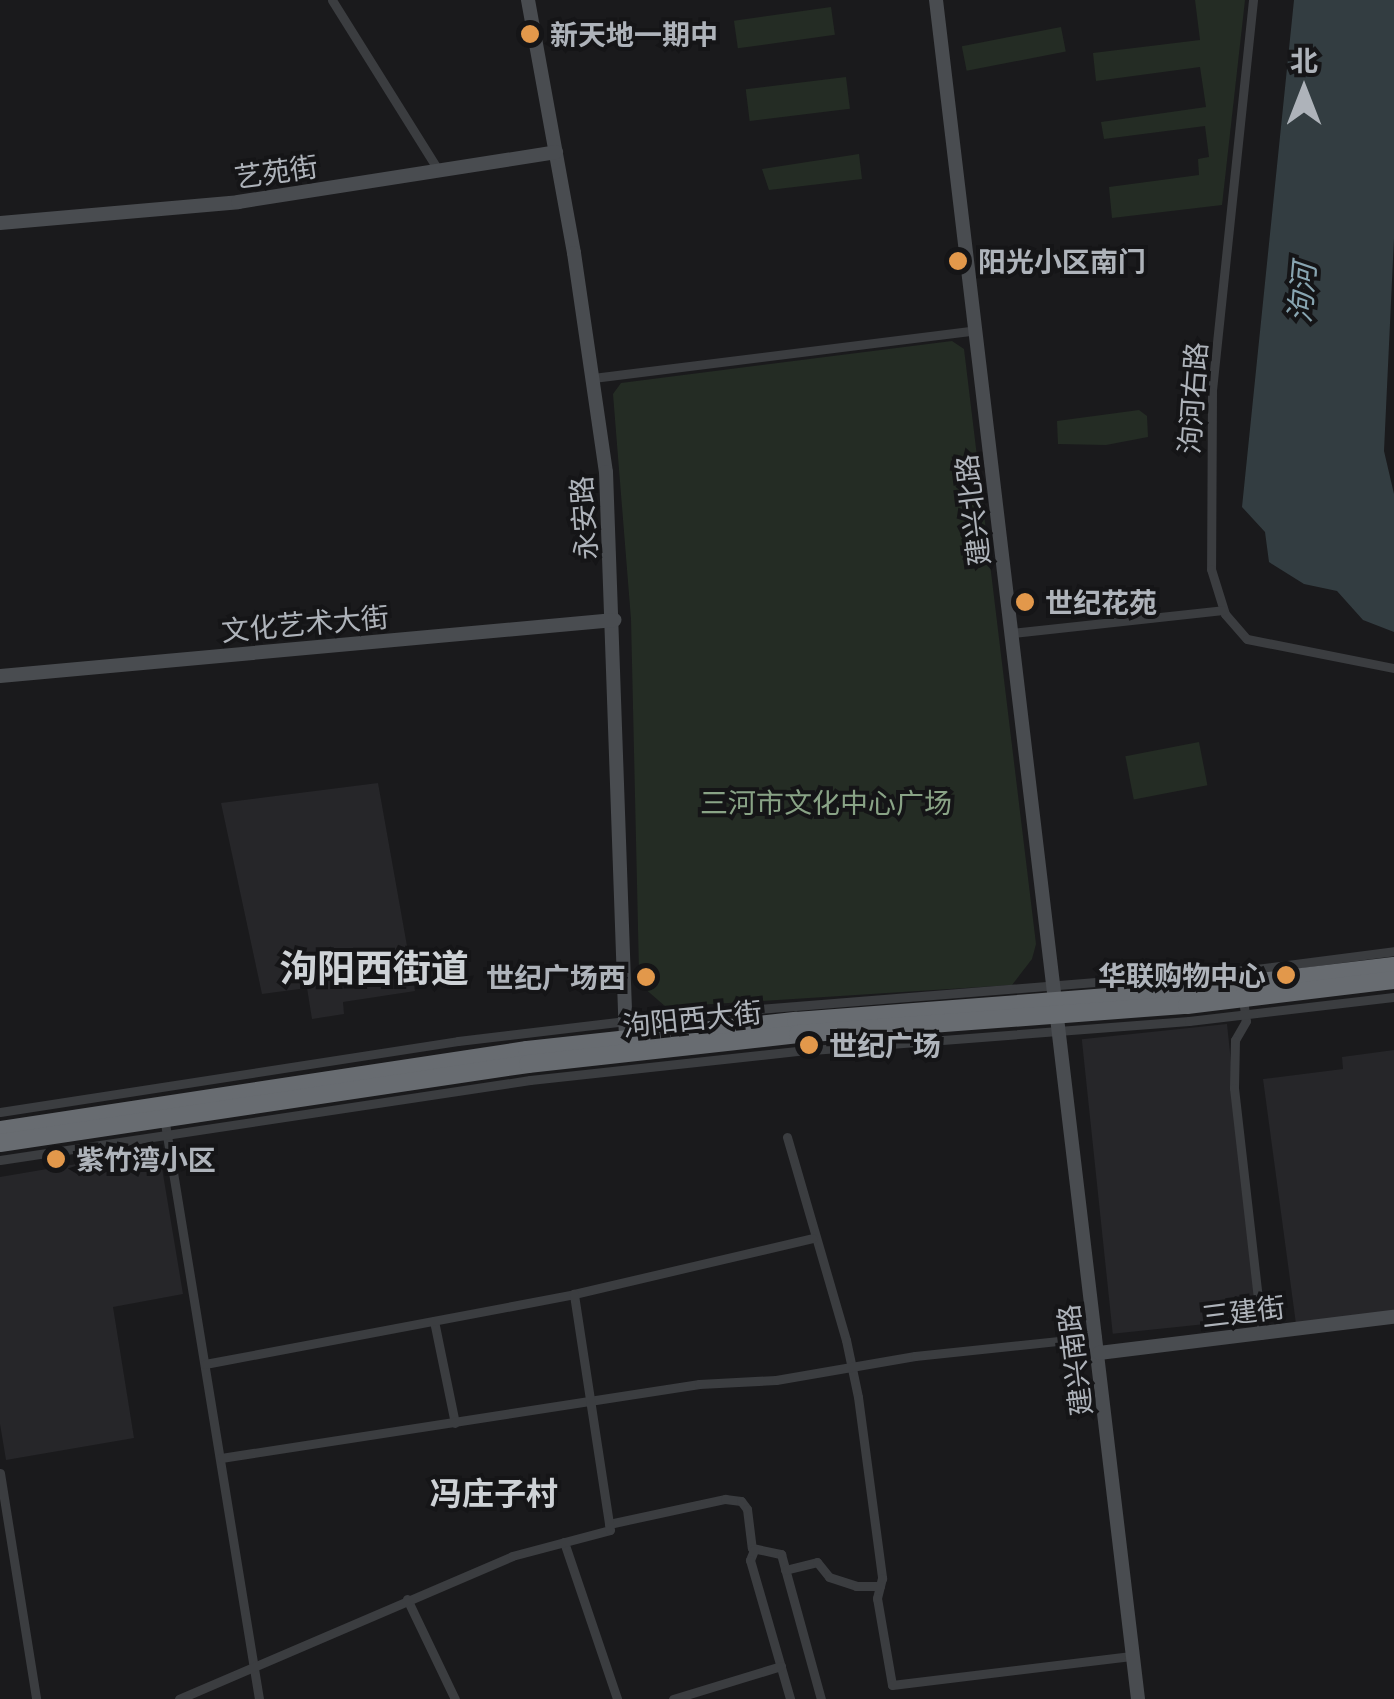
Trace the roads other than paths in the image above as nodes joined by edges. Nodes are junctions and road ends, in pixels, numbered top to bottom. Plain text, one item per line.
1 (332, 0) edge
2 (528, 0) edge
3 (936, 0) edge
4 (1253, 0) edge
5 (556, 152) junction
6 (440, 172) junction
7 (0, 223) edge
8 (976, 330) junction
9 (592, 378) junction
10 (1223, 610) junction
11 (614, 620) junction
12 (1012, 633) junction
13 (1394, 668) edge
14 (0, 676) edge
15 (1394, 950) edge
16 (1394, 966) edge
17 (1394, 980) edge
18 (1394, 997) edge
19 (1244, 1007) junction
20 (1057, 1008) junction
21 (626, 1030) junction
22 (0, 1112) edge
23 (166, 1126) junction
24 (0, 1130) edge
25 (787, 1137) dead end
26 (0, 1143) edge
27 (0, 1160) edge
28 (813, 1238) junction
29 (574, 1294) junction
30 (1394, 1317) edge
31 (434, 1320) junction
32 (1262, 1334) junction
33 (1097, 1337) junction
34 (1099, 1354) junction
35 (205, 1364) junction
36 (851, 1367) junction
37 (588, 1404) junction
38 (455, 1424) junction
39 (221, 1458) junction
40 (0, 1473) edge
41 (608, 1524) junction
42 (564, 1542) junction
43 (754, 1550) junction
44 (785, 1570) junction
45 (880, 1586) junction
46 (407, 1598) junction
47 (1133, 1656) junction
48 (254, 1666) junction
49 (781, 1666) junction
50 (36, 1699) edge
51 (179, 1699) edge
52 (259, 1699) edge
53 (455, 1699) edge
54 (617, 1699) edge
55 (673, 1699) edge
56 (790, 1699) edge
57 (821, 1699) edge
58 (1138, 1699) edge

1 - 6 street
2 - 5 street, 永安路
3 - 8 street, 建兴北路
4 - 10 street, 泃河右路
5 - 6 street, 艺苑街
5 - 9 street, 永安路
6 - 7 street, 艺苑街
8 - 9 street
8 - 12 street, 建兴北路
9 - 11 street, 永安路
10 - 12 street
10 - 13 street
11 - 14 street, 文化艺术大街
11 - 21 street, 永安路
12 - 20 street, 建兴北路
15 - 20 street
16 - 20 highway, 泃阳西大街
17 - 19 highway, 泃阳西大街
18 - 19 street
19 - 20 highway, 泃阳西大街
19 - 32 street
20 - 21 highway, 泃阳西大街
20 - 23 highway, 泃阳西大街
20 - 33 street, 建兴南路
21 - 22 street
21 - 24 highway, 泃阳西大街
23 - 26 highway, 泃阳西大街
23 - 27 street
23 - 35 street
25 - 28 street
28 - 29 street
28 - 36 street
29 - 31 street
29 - 37 street
30 - 32 street, 三建街
31 - 35 street
31 - 38 street
32 - 34 street, 三建街
33 - 34 street, 建兴南路
33 - 36 street
34 - 47 street, 建兴南路
35 - 39 street
36 - 37 street
36 - 45 street
37 - 38 street
37 - 41 street
38 - 39 street
39 - 48 street
40 - 50 street
41 - 42 street
41 - 43 street
42 - 46 street
42 - 54 street
43 - 44 street
43 - 49 street
44 - 45 street
44 - 57 street
45 - 47 street
46 - 48 street
46 - 53 street
47 - 58 street, 建兴南路
48 - 51 street
48 - 52 street
49 - 55 street
49 - 56 street

